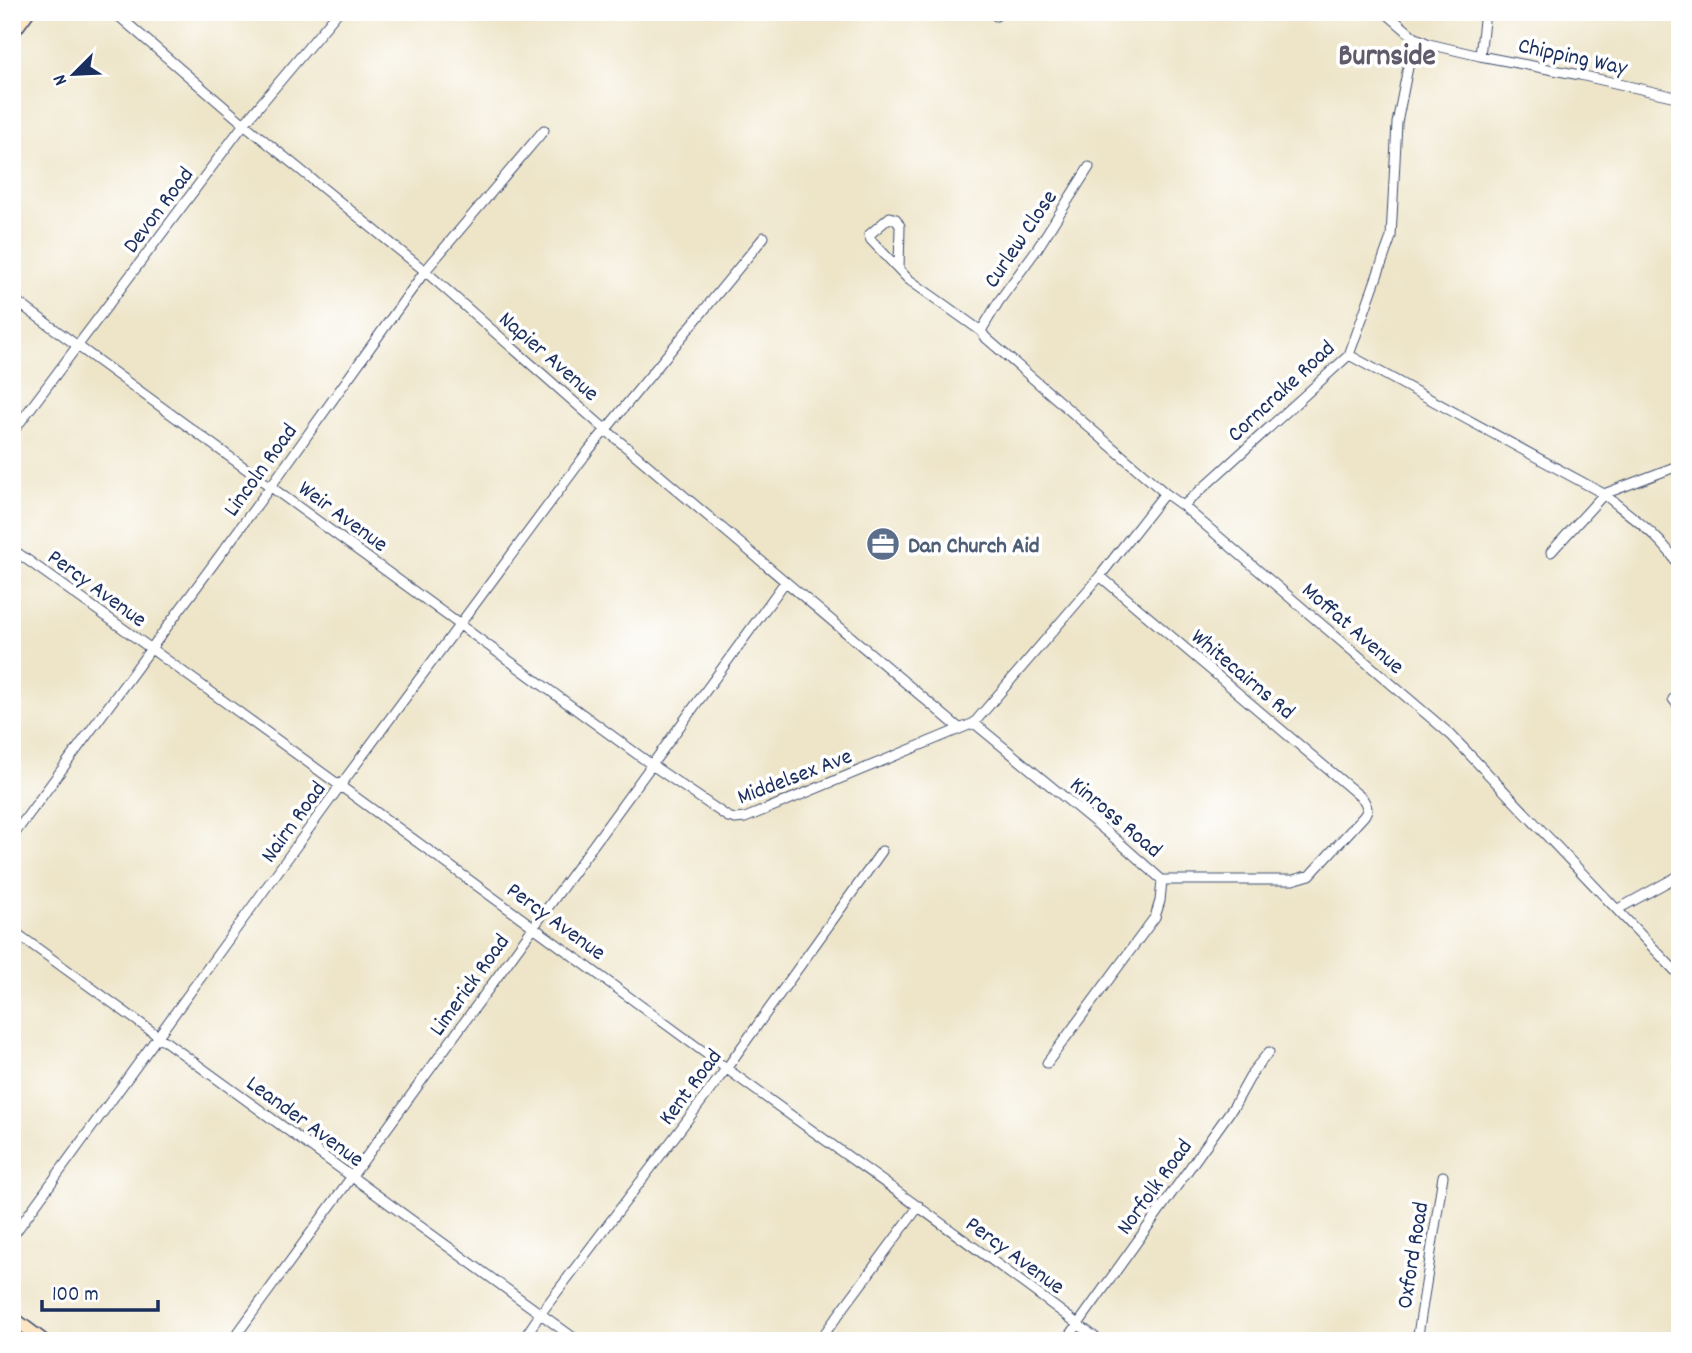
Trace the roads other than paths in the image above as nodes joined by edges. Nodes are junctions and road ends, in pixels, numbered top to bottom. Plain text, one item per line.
1 (28, 12) edge
2 (114, 12) edge
3 (338, 12) edge
4 (1385, 12) edge
5 (1485, 12) edge
6 (12, 34) edge
7 (1413, 37) junction
8 (1480, 56) junction
9 (1680, 98) edge
10 (244, 124) junction
11 (544, 130) dead end
12 (1089, 167) dead end
13 (764, 237) dead end
14 (899, 269) junction
15 (425, 271) junction
16 (12, 298) edge
17 (981, 331) junction
18 (77, 345) junction
19 (1349, 355) junction
20 (606, 430) junction
21 (12, 433) edge
22 (1680, 465) edge
23 (271, 486) junction
24 (1165, 493) junction
25 (1604, 494) junction
26 (1183, 506) junction
27 (12, 549) edge
28 (1551, 552) dead end
29 (1680, 568) edge
30 (1100, 576) junction
31 (785, 582) junction
32 (460, 624) junction
33 (152, 648) junction
34 (1673, 699) dead end
35 (1680, 708) edge
36 (974, 723) junction
37 (960, 728) junction
38 (652, 765) junction
39 (340, 786) junction
40 (12, 837) edge
41 (882, 851) dead end
42 (1680, 876) edge
43 (1162, 880) junction
44 (1618, 909) junction
45 (534, 927) junction
46 (12, 930) edge
47 (1680, 976) edge
48 (160, 1036) junction
49 (1269, 1052) dead end
50 (1046, 1063) dead end
51 (726, 1069) junction
52 (1443, 1176) dead end
53 (351, 1177) junction
54 (919, 1206) junction
55 (12, 1237) edge
56 (541, 1313) junction
57 (12, 1317) edge
58 (1078, 1324) junction
59 (44, 1341) edge
60 (232, 1341) edge
61 (522, 1341) edge
62 (578, 1341) edge
63 (819, 1341) edge
64 (1066, 1341) edge
65 (1100, 1341) edge
66 (1418, 1341) edge

1 - 6 main road
2 - 10 street, Napier Avenue
3 - 10 street, Devon Road
4 - 7 street, Chipping Way
5 - 8 street
7 - 8 street, Chipping Way
7 - 19 street, Corncrake Road
8 - 9 street, Chipping Way
10 - 15 street, Napier Avenue
10 - 18 street, Devon Road
11 - 15 street, Lincoln Road
12 - 17 street, Curlew Close
13 - 20 street, Nairn Road
14 - 14 street, Moffat Avenue
14 - 17 street, Moffat Avenue
15 - 20 street, Napier Avenue
15 - 23 street, Lincoln Road
16 - 18 street, Weir Avenue
17 - 24 street, Moffat Avenue
18 - 21 street, Devon Road
18 - 23 street, Weir Avenue
19 - 25 street
19 - 26 street, Corncrake Road
20 - 31 street, Napier Avenue
20 - 32 street, Nairn Road
22 - 25 street
23 - 32 street, Weir Avenue
23 - 33 street, Lincoln Road
24 - 26 street, Moffat Avenue
24 - 30 street
25 - 28 street
25 - 29 street
26 - 44 street, Moffat Avenue
27 - 33 street, Percy Avenue
30 - 36 street
30 - 43 street, Whitecairns Rd
31 - 37 street, Napier Avenue
31 - 38 street, Limerick Road
32 - 38 street, Weir Avenue
32 - 39 street, Nairn Road
33 - 39 street, Percy Avenue
33 - 40 street, Lincoln Road
34 - 35 street
36 - 37 street
36 - 43 street, Kinross Road
37 - 38 street, Middelsex Ave
38 - 45 street, Limerick Road
39 - 45 street, Percy Avenue
39 - 48 street, Nairn Road
41 - 51 street, Kent Road
42 - 44 street
43 - 50 street, Kinross Road
44 - 47 street, Moffat Avenue
45 - 51 street, Percy Avenue
45 - 53 street, Limerick Road
46 - 48 street, Leander Avenue
48 - 53 street, Leander Avenue
48 - 55 street, Nairn Road
49 - 58 street, Norfolk Road
51 - 54 street, Percy Avenue
51 - 56 street, Kent Road
52 - 66 street, Oxford Road
53 - 56 street, Leander Avenue
53 - 60 street, Limerick Road
54 - 58 street, Percy Avenue
54 - 63 street
56 - 61 street, Kent Road
56 - 62 street, Leander Avenue
57 - 59 main road
58 - 64 street, Norfolk Road
58 - 65 street, Percy Avenue

